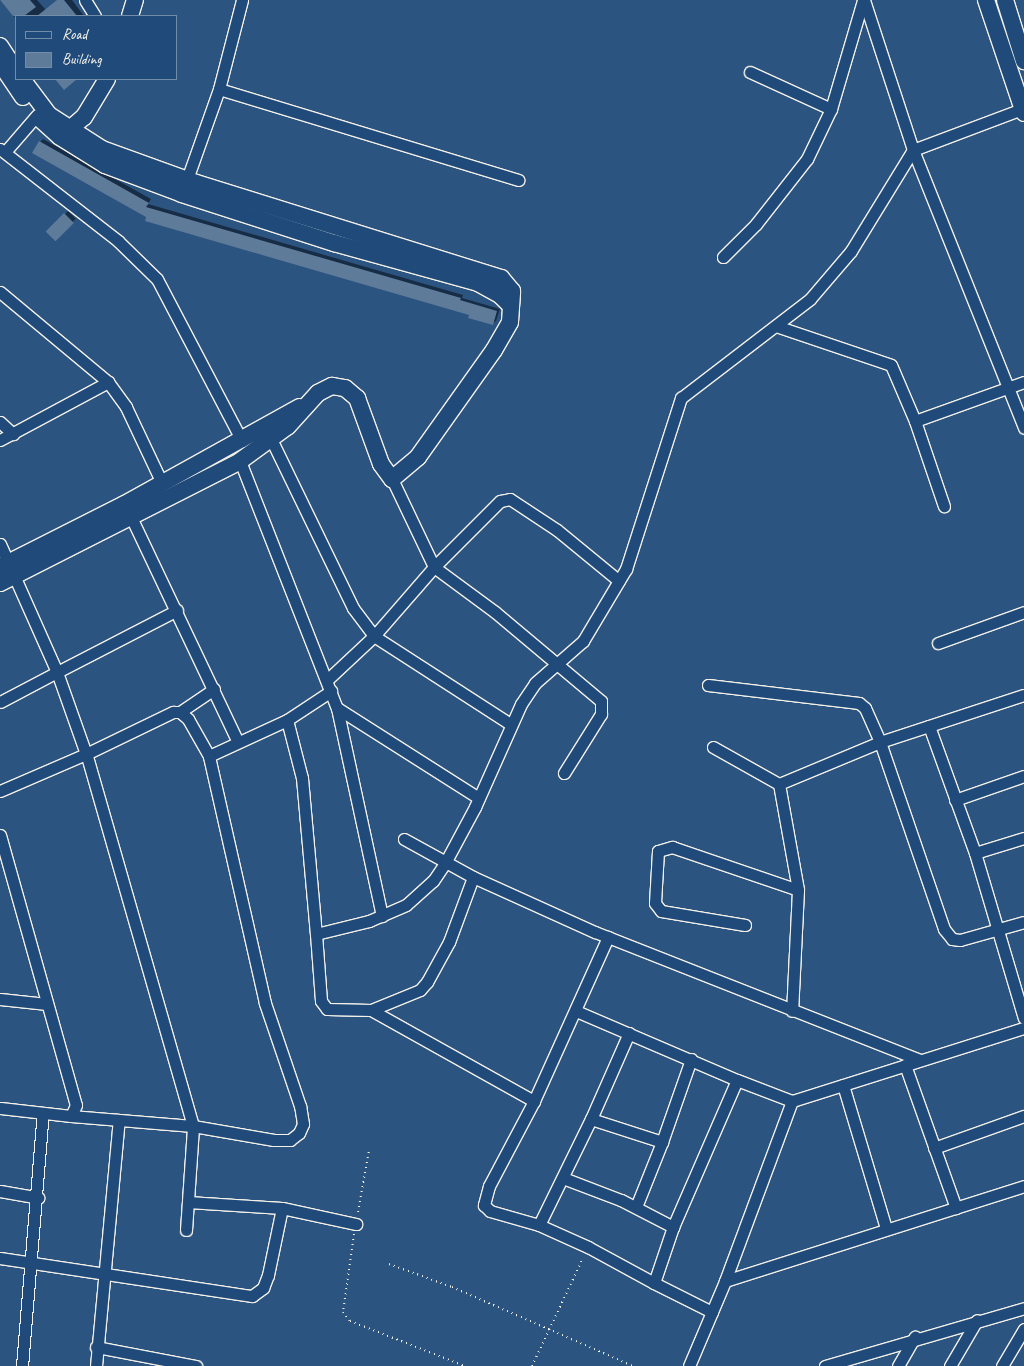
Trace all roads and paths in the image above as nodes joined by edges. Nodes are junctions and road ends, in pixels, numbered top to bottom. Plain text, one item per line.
1 (85, 0) edge
2 (134, 0) edge
3 (242, 0) edge
4 (863, 0) edge
5 (986, 0) edge
6 (1004, 0) edge
7 (94, 15) edge
8 (130, 15) edge
9 (0, 46) edge
10 (1024, 61) edge
11 (0, 63) edge
12 (15, 69) edge
13 (750, 72) dead end
14 (23, 80) edge
15 (106, 80) edge
16 (219, 89) junction
17 (832, 109) junction
18 (1023, 111) edge
19 (37, 116) junction
20 (64, 133) junction
21 (913, 150) junction
22 (3, 151) edge
23 (519, 180) dead end
24 (184, 187) junction
25 (723, 257) dead end
26 (0, 292) edge
27 (776, 326) junction
28 (108, 382) junction
29 (1024, 382) edge
30 (1008, 387) junction
31 (310, 402) junction
32 (915, 421) junction
33 (0, 422) edge
34 (1024, 428) edge
35 (13, 434) junction
36 (271, 439) junction
37 (0, 440) edge
38 (242, 441) junction
39 (240, 461) junction
40 (392, 479) junction
41 (162, 483) junction
42 (944, 506) dead end
43 (132, 517) junction
44 (0, 544) edge
45 (434, 566) junction
46 (6, 572) edge
47 (619, 581) junction
48 (177, 610) junction
49 (1024, 612) edge
50 (374, 636) junction
51 (938, 643) dead end
52 (558, 663) junction
53 (57, 672) junction
54 (327, 680) junction
55 (708, 684) dead end
56 (214, 689) junction
57 (331, 691) junction
58 (1024, 695) edge
59 (0, 702) edge
60 (337, 708) junction
61 (180, 712) junction
62 (286, 720) junction
63 (510, 724) junction
64 (929, 726) junction
65 (238, 742) junction
66 (880, 742) junction
67 (713, 747) dead end
68 (86, 754) junction
69 (209, 756) junction
70 (564, 773) dead end
71 (1024, 776) edge
72 (779, 784) junction
73 (0, 791) edge
74 (479, 798) junction
75 (955, 800) junction
76 (0, 835) edge
77 (1024, 838) edge
78 (404, 839) dead end
79 (975, 853) junction
80 (446, 860) junction
81 (474, 877) junction
82 (798, 890) junction
83 (382, 916) junction
84 (1024, 922) edge
85 (745, 925) dead end
86 (999, 930) junction
87 (316, 934) junction
88 (608, 937) junction
89 (0, 999) edge
90 (47, 1004) junction
91 (371, 1010) junction
92 (576, 1011) junction
93 (792, 1011) junction
94 (1024, 1018) edge
95 (1024, 1028) edge
96 (629, 1033) junction
97 (692, 1059) junction
98 (920, 1060) junction
99 (906, 1065) junction
100 (737, 1080) junction
101 (843, 1085) junction
102 (534, 1101) junction
103 (792, 1101) junction
104 (0, 1108) edge
105 (44, 1113) junction
106 (71, 1116) junction
107 (1024, 1116) edge
108 (591, 1119) junction
109 (119, 1120) junction
110 (193, 1126) junction
111 (662, 1142) junction
112 (934, 1148) junction
113 (369, 1150) dead end
114 (563, 1178) junction
115 (1024, 1186) edge
116 (0, 1191) edge
117 (38, 1198) junction
118 (188, 1202) junction
119 (636, 1207) junction
120 (282, 1208) junction
121 (956, 1208) junction
122 (356, 1224) junction
123 (539, 1225) junction
124 (674, 1227) junction
125 (886, 1228) junction
126 (186, 1230) dead end
127 (588, 1246) junction
128 (0, 1258) edge
129 (32, 1262) junction
130 (389, 1264) dead end
131 (106, 1276) junction
132 (725, 1281) junction
133 (654, 1283) junction
134 (1024, 1308) edge
135 (712, 1312) junction
136 (977, 1320) junction
137 (550, 1328) junction
138 (1024, 1330) edge
139 (915, 1337) junction
140 (96, 1347) junction
141 (838, 1364) edge
142 (22, 1366) edge
143 (96, 1366) edge
144 (196, 1366) edge
145 (465, 1366) edge
146 (532, 1366) edge
147 (633, 1366) edge
148 (689, 1366) edge
149 (825, 1366) edge
150 (898, 1366) edge
151 (950, 1366) edge
152 (1002, 1366) edge

1 - 7 street
2 - 8 street
3 - 16 street
4 - 17 street
4 - 21 street
5 - 18 street
6 - 10 street
9 - 12 street
11 - 19 street
13 - 17 street
14 - 20 street
15 - 20 street
16 - 23 street
16 - 24 street
17 - 25 street
18 - 21 street
19 - 20 street
19 - 22 street
20 - 24 street
21 - 27 street
21 - 30 street
22 - 38 street
24 - 40 street
26 - 28 street
27 - 32 street
27 - 47 street
28 - 35 street
28 - 41 street
29 - 30 street
30 - 32 street
30 - 34 street
31 - 36 street
31 - 38 street
31 - 40 street
32 - 42 street
33 - 35 street
35 - 37 street
36 - 39 street
36 - 50 street
38 - 41 street
39 - 43 street
39 - 54 street
40 - 45 street
41 - 46 street
43 - 46 street
43 - 48 street
44 - 46 street
45 - 47 street
45 - 50 street
45 - 52 street
46 - 53 street
47 - 52 street
48 - 53 street
48 - 56 street
49 - 51 street
50 - 54 street
50 - 63 street
52 - 63 street
52 - 70 street
53 - 59 street
53 - 68 street
54 - 57 street
55 - 66 street
56 - 61 street
56 - 65 street
57 - 60 street
57 - 62 street
58 - 64 street
60 - 74 street
60 - 83 street
61 - 68 street
61 - 69 street
62 - 65 street
62 - 87 street
63 - 74 street
64 - 66 street
64 - 75 street
65 - 69 street
66 - 72 street
66 - 86 street
67 - 72 street
68 - 73 street
68 - 110 street
69 - 110 street
71 - 75 street
72 - 82 street
74 - 80 street
75 - 79 street
76 - 90 street
77 - 79 street
78 - 80 street
79 - 86 street
80 - 81 street
80 - 83 street
81 - 88 street
81 - 91 street
82 - 85 street
82 - 93 street
83 - 87 street
84 - 86 street
86 - 94 street
87 - 91 street
88 - 92 street
88 - 93 street
89 - 90 street
90 - 106 street
91 - 102 street
92 - 96 street
92 - 102 street
93 - 98 street
95 - 98 street
96 - 97 street
96 - 108 street
97 - 100 street
97 - 111 street
98 - 99 street
99 - 101 street
99 - 112 street
100 - 103 street
100 - 124 street
101 - 103 street
101 - 125 street
102 - 123 street
103 - 132 street
104 - 105 street
105 - 106 street
105 - 117 street
106 - 109 street
107 - 112 street
108 - 111 street
108 - 114 street
109 - 110 street
109 - 131 street
110 - 118 street
111 - 119 street
112 - 121 street
113 - 122 path
114 - 119 street
114 - 123 street
115 - 121 street
116 - 117 street
117 - 129 street
118 - 120 street
118 - 126 street
119 - 124 street
120 - 122 street
120 - 131 street
121 - 125 street
122 - 145 path
123 - 127 street
124 - 133 street
125 - 132 street
127 - 133 street
127 - 137 path
128 - 129 street
129 - 131 street
129 - 142 street
130 - 137 path
131 - 140 street
132 - 135 street
133 - 135 street
134 - 136 street
135 - 148 street
136 - 139 street
136 - 151 street
137 - 146 path
137 - 147 path
138 - 152 street
139 - 141 street
139 - 150 street
140 - 143 street
140 - 144 street
141 - 149 street

